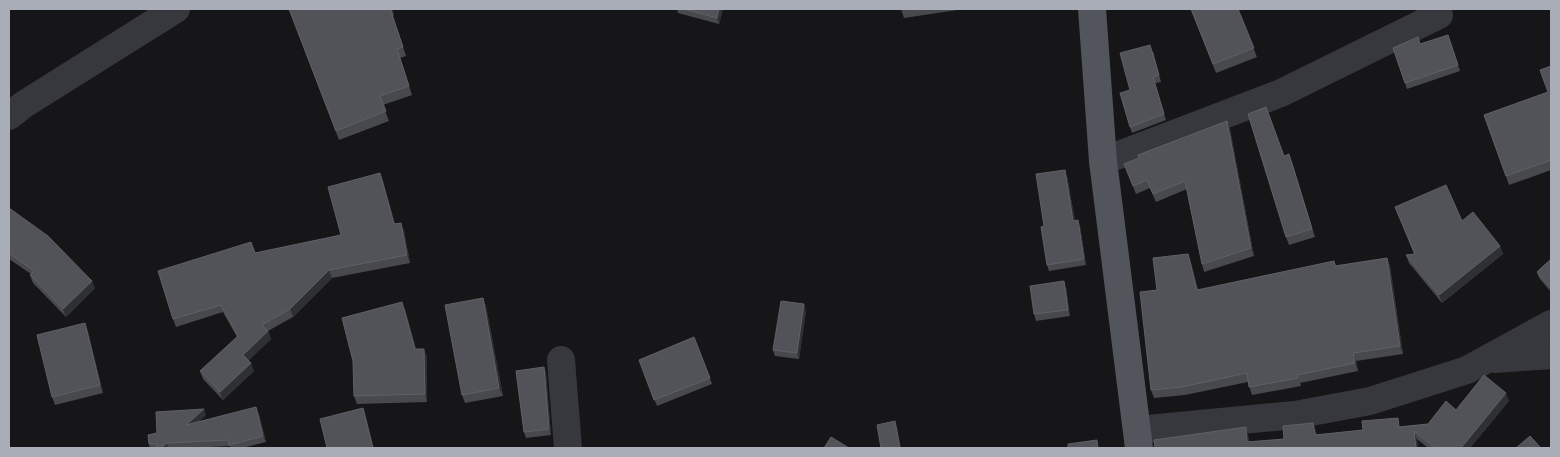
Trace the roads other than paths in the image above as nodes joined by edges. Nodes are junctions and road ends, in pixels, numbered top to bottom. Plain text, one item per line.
1 (176, 9) edge
2 (1092, 9) edge
3 (1439, 15) dead end
4 (9, 116) edge
5 (1103, 161) junction
6 (1551, 324) edge
7 (1551, 355) edge
8 (561, 360) dead end
9 (1486, 360) junction
10 (1138, 439) edge
11 (568, 448) edge

1 - 4 street
2 - 5 main road
3 - 5 street
5 - 10 main road
6 - 9 street
7 - 9 street
8 - 11 street
9 - 10 street

